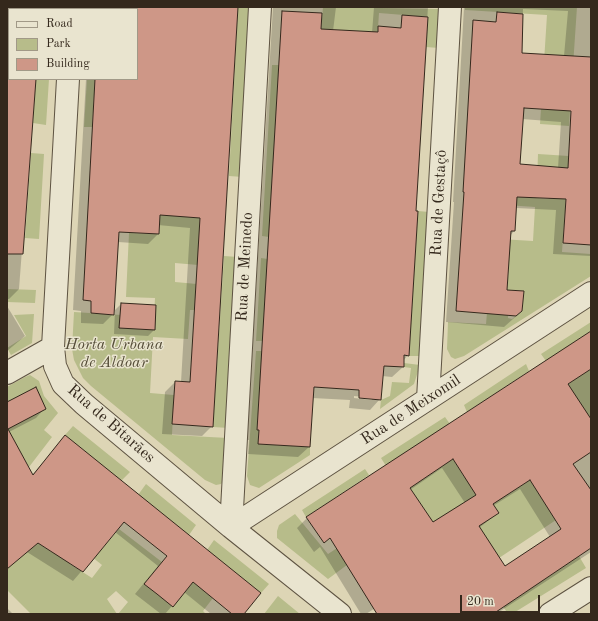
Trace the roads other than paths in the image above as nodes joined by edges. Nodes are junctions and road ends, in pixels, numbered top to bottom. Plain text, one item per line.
1 (260, 7) edge
2 (450, 7) edge
3 (68, 80) edge
4 (591, 293) edge
5 (53, 347) junction
6 (7, 373) edge
7 (428, 399) junction
8 (231, 527) junction
9 (591, 588) edge
10 (340, 614) edge
11 (550, 614) edge

1 - 8 street, Rua de Meinedo
2 - 7 street, Rua de Gestaçô
3 - 5 street, Rua de Bitarães
4 - 7 street, Rua de Meixomil
5 - 6 street
5 - 8 street, Rua de Bitarães
7 - 8 street, Rua de Meixomil
8 - 10 street, Rua de Bitarães
9 - 11 street

